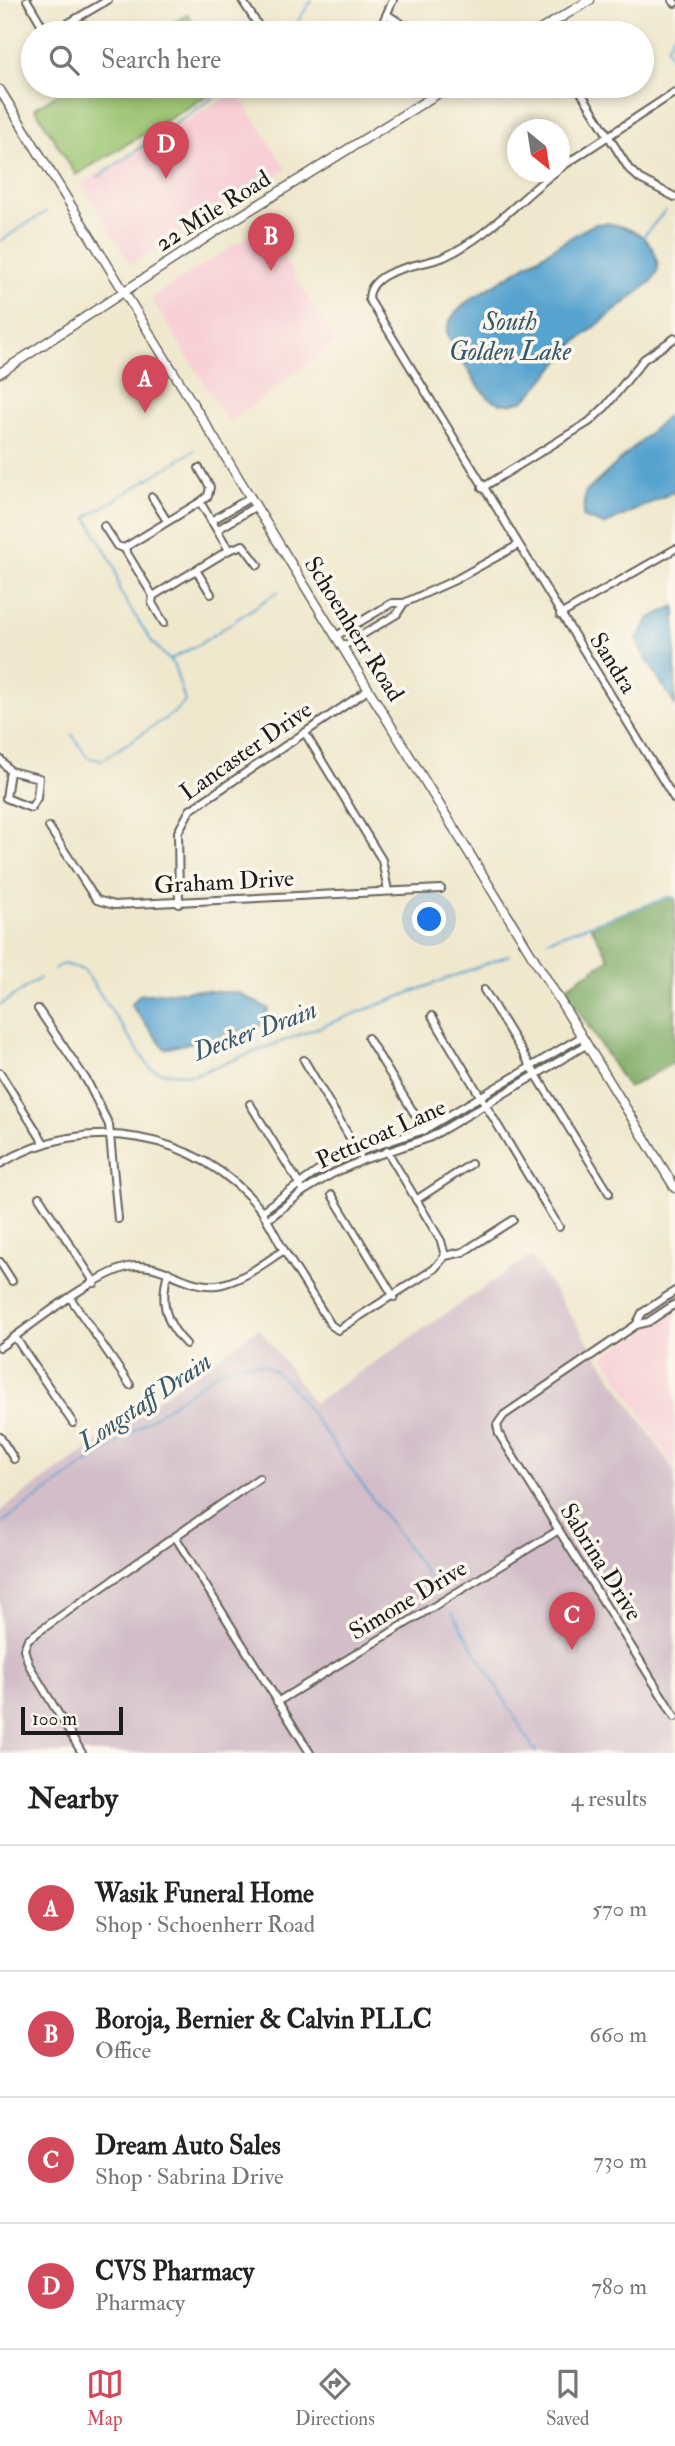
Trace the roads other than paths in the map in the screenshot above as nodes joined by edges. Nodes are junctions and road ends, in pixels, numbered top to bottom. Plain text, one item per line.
1 (27, 0) edge
2 (108, 0) edge
3 (242, 0) edge
4 (393, 0) edge
5 (590, 0) edge
6 (388, 15) junction
7 (39, 21) edge
8 (70, 21) edge
9 (255, 21) edge
10 (385, 21) edge
11 (397, 21) edge
12 (560, 21) edge
13 (0, 90) edge
14 (675, 92) edge
15 (431, 98) edge
16 (584, 98) edge
17 (606, 135) junction
18 (570, 160) edge
19 (543, 182) edge
20 (675, 197) edge
21 (124, 291) junction
22 (675, 338) edge
23 (0, 373) edge
24 (199, 468) dead end
25 (482, 488) junction
26 (152, 497) dead end
27 (251, 498) junction
28 (200, 502) junction
29 (256, 506) junction
30 (167, 521) junction
31 (211, 521) junction
32 (104, 526) dead end
33 (217, 530) junction
34 (517, 545) junction
35 (124, 548) junction
36 (675, 549) edge
37 (229, 550) junction
38 (258, 565) dead end
39 (196, 570) junction
40 (211, 594) dead end
41 (153, 596) junction
42 (404, 603) junction
43 (560, 615) junction
44 (164, 623) dead end
45 (336, 636) junction
46 (342, 647) junction
47 (368, 690) junction
48 (304, 733) junction
49 (0, 759) edge
50 (10, 771) junction
51 (675, 800) edge
52 (49, 827) dead end
53 (441, 889) dead end
54 (388, 891) junction
55 (179, 904) junction
56 (484, 990) dead end
57 (38, 1009) dead end
58 (432, 1016) dead end
59 (368, 1038) dead end
60 (584, 1041) junction
61 (304, 1060) dead end
62 (533, 1067) junction
63 (0, 1073) edge
64 (537, 1074) junction
65 (482, 1098) junction
66 (250, 1104) dead end
67 (487, 1106) junction
68 (424, 1130) junction
69 (113, 1135) junction
70 (429, 1138) junction
71 (44, 1143) junction
72 (383, 1143) junction
73 (358, 1152) junction
74 (388, 1152) junction
75 (363, 1160) junction
76 (0, 1164) edge
77 (471, 1164) dead end
78 (299, 1183) junction
79 (675, 1188) edge
80 (304, 1191) junction
81 (608, 1193) dead end
82 (332, 1195) dead end
83 (40, 1197) dead end
84 (416, 1200) junction
85 (262, 1211) junction
86 (118, 1219) dead end
87 (267, 1220) junction
88 (513, 1220) dead end
89 (559, 1227) dead end
90 (284, 1251) junction
91 (445, 1256) junction
92 (0, 1262) edge
93 (168, 1272) junction
94 (12, 1281) dead end
95 (95, 1283) junction
96 (675, 1290) edge
97 (394, 1297) junction
98 (71, 1299) junction
99 (675, 1304) edge
100 (636, 1325) junction
101 (15, 1337) junction
102 (186, 1344) dead end
103 (0, 1348) edge
104 (130, 1385) dead end
105 (73, 1423) dead end
106 (0, 1437) edge
107 (14, 1459) dead end
108 (259, 1478) dead end
109 (559, 1530) junction
110 (176, 1538) junction
111 (278, 1702) junction
112 (675, 1717) edge
113 (82, 1753) edge
114 (310, 1753) edge

1 - 7 street
2 - 8 street
3 - 9 street
4 - 6 street
5 - 12 street
6 - 10 street
6 - 11 street
13 - 21 street, Schoenherr Road
14 - 17 street
15 - 21 street, 22 Mile Road
16 - 17 street
17 - 18 street
17 - 20 street
19 - 25 street
21 - 23 street, 22 Mile Road
21 - 27 street, Schoenherr Road
22 - 25 street
24 - 28 street
25 - 34 street, Sandra
26 - 30 street
27 - 29 street, Schoenherr Road
27 - 31 street
28 - 30 street
28 - 31 street
29 - 33 street
29 - 45 street, Schoenherr Road
30 - 35 street
31 - 33 street
32 - 35 street
33 - 37 street
34 - 42 street
34 - 43 street, Sandra
35 - 41 street
36 - 43 street
37 - 38 street
37 - 39 street
39 - 40 street
39 - 41 street
41 - 44 street
42 - 45 street
42 - 46 street
43 - 51 street, Sandra
45 - 46 street, Schoenherr Road
46 - 47 street, Schoenherr Road
47 - 48 street, Lancaster Drive
47 - 60 street, Schoenherr Road
48 - 54 street
48 - 55 street, Lancaster Drive
49 - 50 street
50 - 50 street
52 - 55 street, Graham Drive
53 - 54 street, Graham Drive
54 - 55 street, Graham Drive
56 - 62 street
57 - 69 street
58 - 65 street
59 - 68 street
60 - 62 street, Petticoat Lane
60 - 64 street, Petticoat Lane
60 - 79 street, Schoenherr Road
61 - 73 street
62 - 64 street
62 - 65 street, Petticoat Lane
63 - 71 street
64 - 67 street, Petticoat Lane
64 - 81 street
65 - 67 street
65 - 68 street, Petticoat Lane
66 - 78 street
67 - 70 street, Petticoat Lane
67 - 89 street
68 - 70 street
68 - 72 street, Petticoat Lane
69 - 71 street
69 - 85 street
69 - 86 street
70 - 74 street, Petticoat Lane
71 - 76 street
72 - 73 street, Petticoat Lane
72 - 74 street
73 - 75 street
73 - 78 street, Petticoat Lane
74 - 75 street, Petticoat Lane
74 - 84 street
75 - 80 street, Petticoat Lane
77 - 84 street
78 - 80 street
78 - 85 street, Petticoat Lane
80 - 87 street, Petticoat Lane
82 - 97 street
83 - 95 street
84 - 91 street
85 - 87 street
87 - 90 street
88 - 91 street
90 - 93 street
90 - 97 street
91 - 97 street
92 - 94 street
93 - 95 street
93 - 102 street
95 - 98 street
96 - 100 street
98 - 101 street
98 - 104 street
99 - 100 street
100 - 109 street, Sabrina Drive
101 - 103 street
101 - 105 street
106 - 107 street
108 - 110 street
109 - 111 street, Simone Drive
109 - 112 street, Sabrina Drive
110 - 111 street
110 - 113 street
111 - 114 street

